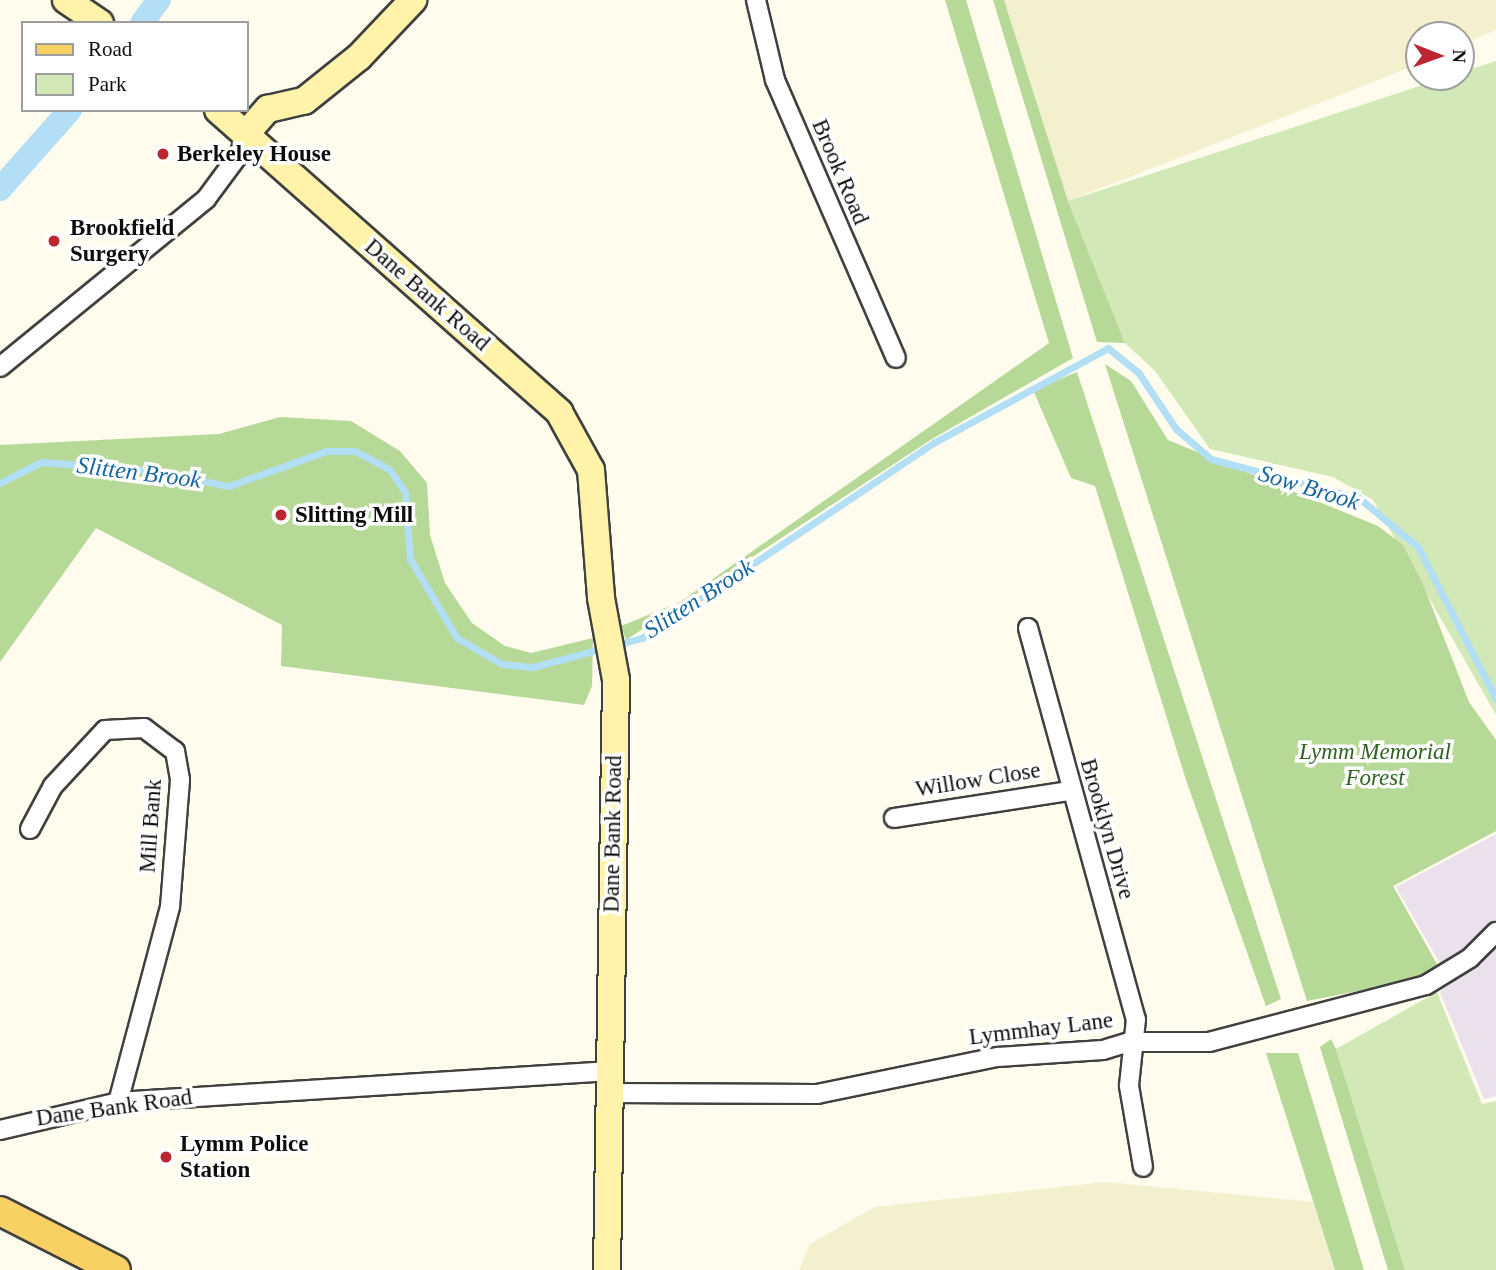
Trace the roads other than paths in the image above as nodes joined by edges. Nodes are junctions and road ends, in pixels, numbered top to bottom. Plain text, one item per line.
1 (66, 0) edge
2 (413, 0) edge
3 (756, 0) edge
4 (97, 21) edge
5 (220, 112) edge
6 (245, 135) junction
7 (896, 358) dead end
8 (0, 367) edge
9 (1028, 628) dead end
10 (1069, 790) junction
11 (894, 818) dead end
12 (30, 828) dead end
13 (1496, 932) edge
14 (1129, 1042) junction
15 (610, 1082) junction
16 (117, 1102) junction
17 (0, 1129) edge
18 (1143, 1167) dead end
19 (0, 1211) edge
20 (116, 1270) edge
21 (607, 1270) edge

1 - 4 street
2 - 6 street
3 - 7 street, Brook Road
5 - 6 street, Dane Bank Road
6 - 8 street
6 - 15 street, Dane Bank Road
9 - 10 street, Brooklyn Drive
10 - 11 street, Willow Close
10 - 14 street, Brooklyn Drive
12 - 16 street, Mill Bank
13 - 14 street, Lymmhay Lane
14 - 15 street, Lymmhay Lane
14 - 18 street, Brooklyn Drive
15 - 16 street, Dane Bank Road
15 - 21 street
16 - 17 street, Dane Bank Road
19 - 20 main road

